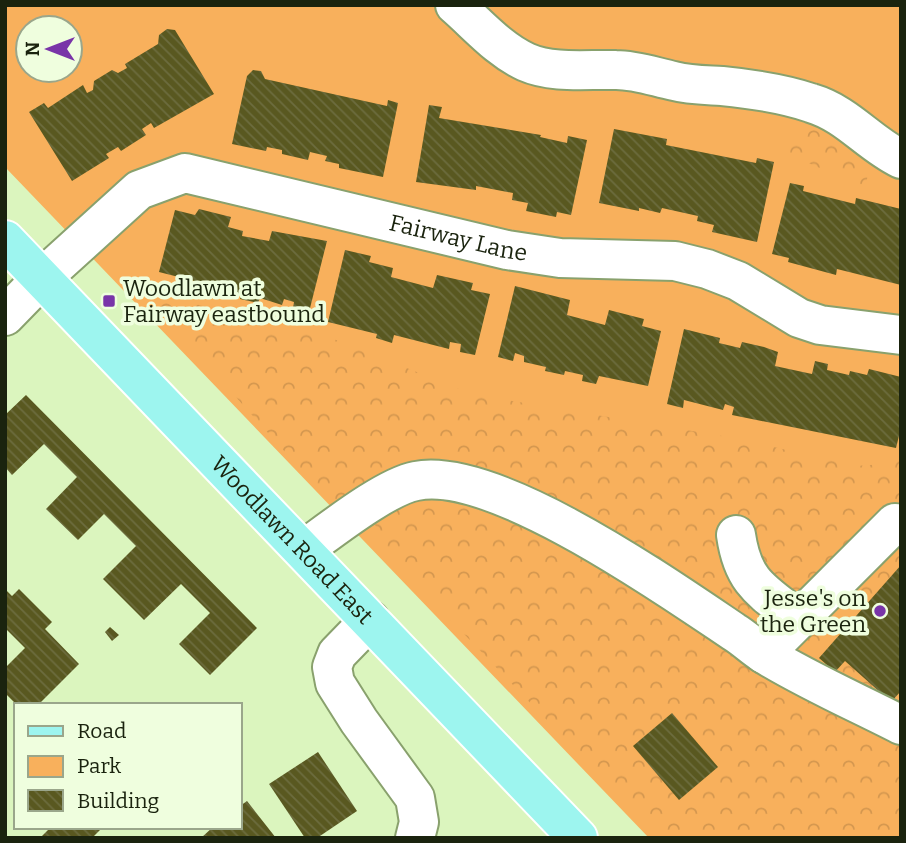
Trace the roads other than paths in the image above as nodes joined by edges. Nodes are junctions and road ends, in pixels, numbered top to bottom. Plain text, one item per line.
1 (455, 5) edge
2 (901, 159) edge
3 (5, 240) edge
4 (42, 278) junction
5 (5, 316) edge
6 (901, 335) edge
7 (895, 523) dead end
8 (736, 536) dead end
9 (303, 550) junction
10 (797, 618) junction
11 (370, 620) junction
12 (764, 654) junction
13 (901, 725) edge
14 (415, 838) edge
15 (578, 838) edge

1 - 2 street
3 - 4 main road, Woodlawn Road East
4 - 5 street, Fairway Lane
4 - 6 street, Fairway Lane
4 - 9 main road, Woodlawn Road East
7 - 10 street
8 - 10 street
9 - 11 main road, Woodlawn Road East
9 - 12 street
10 - 12 street
11 - 14 street
11 - 15 main road, Woodlawn Road East
12 - 13 street

